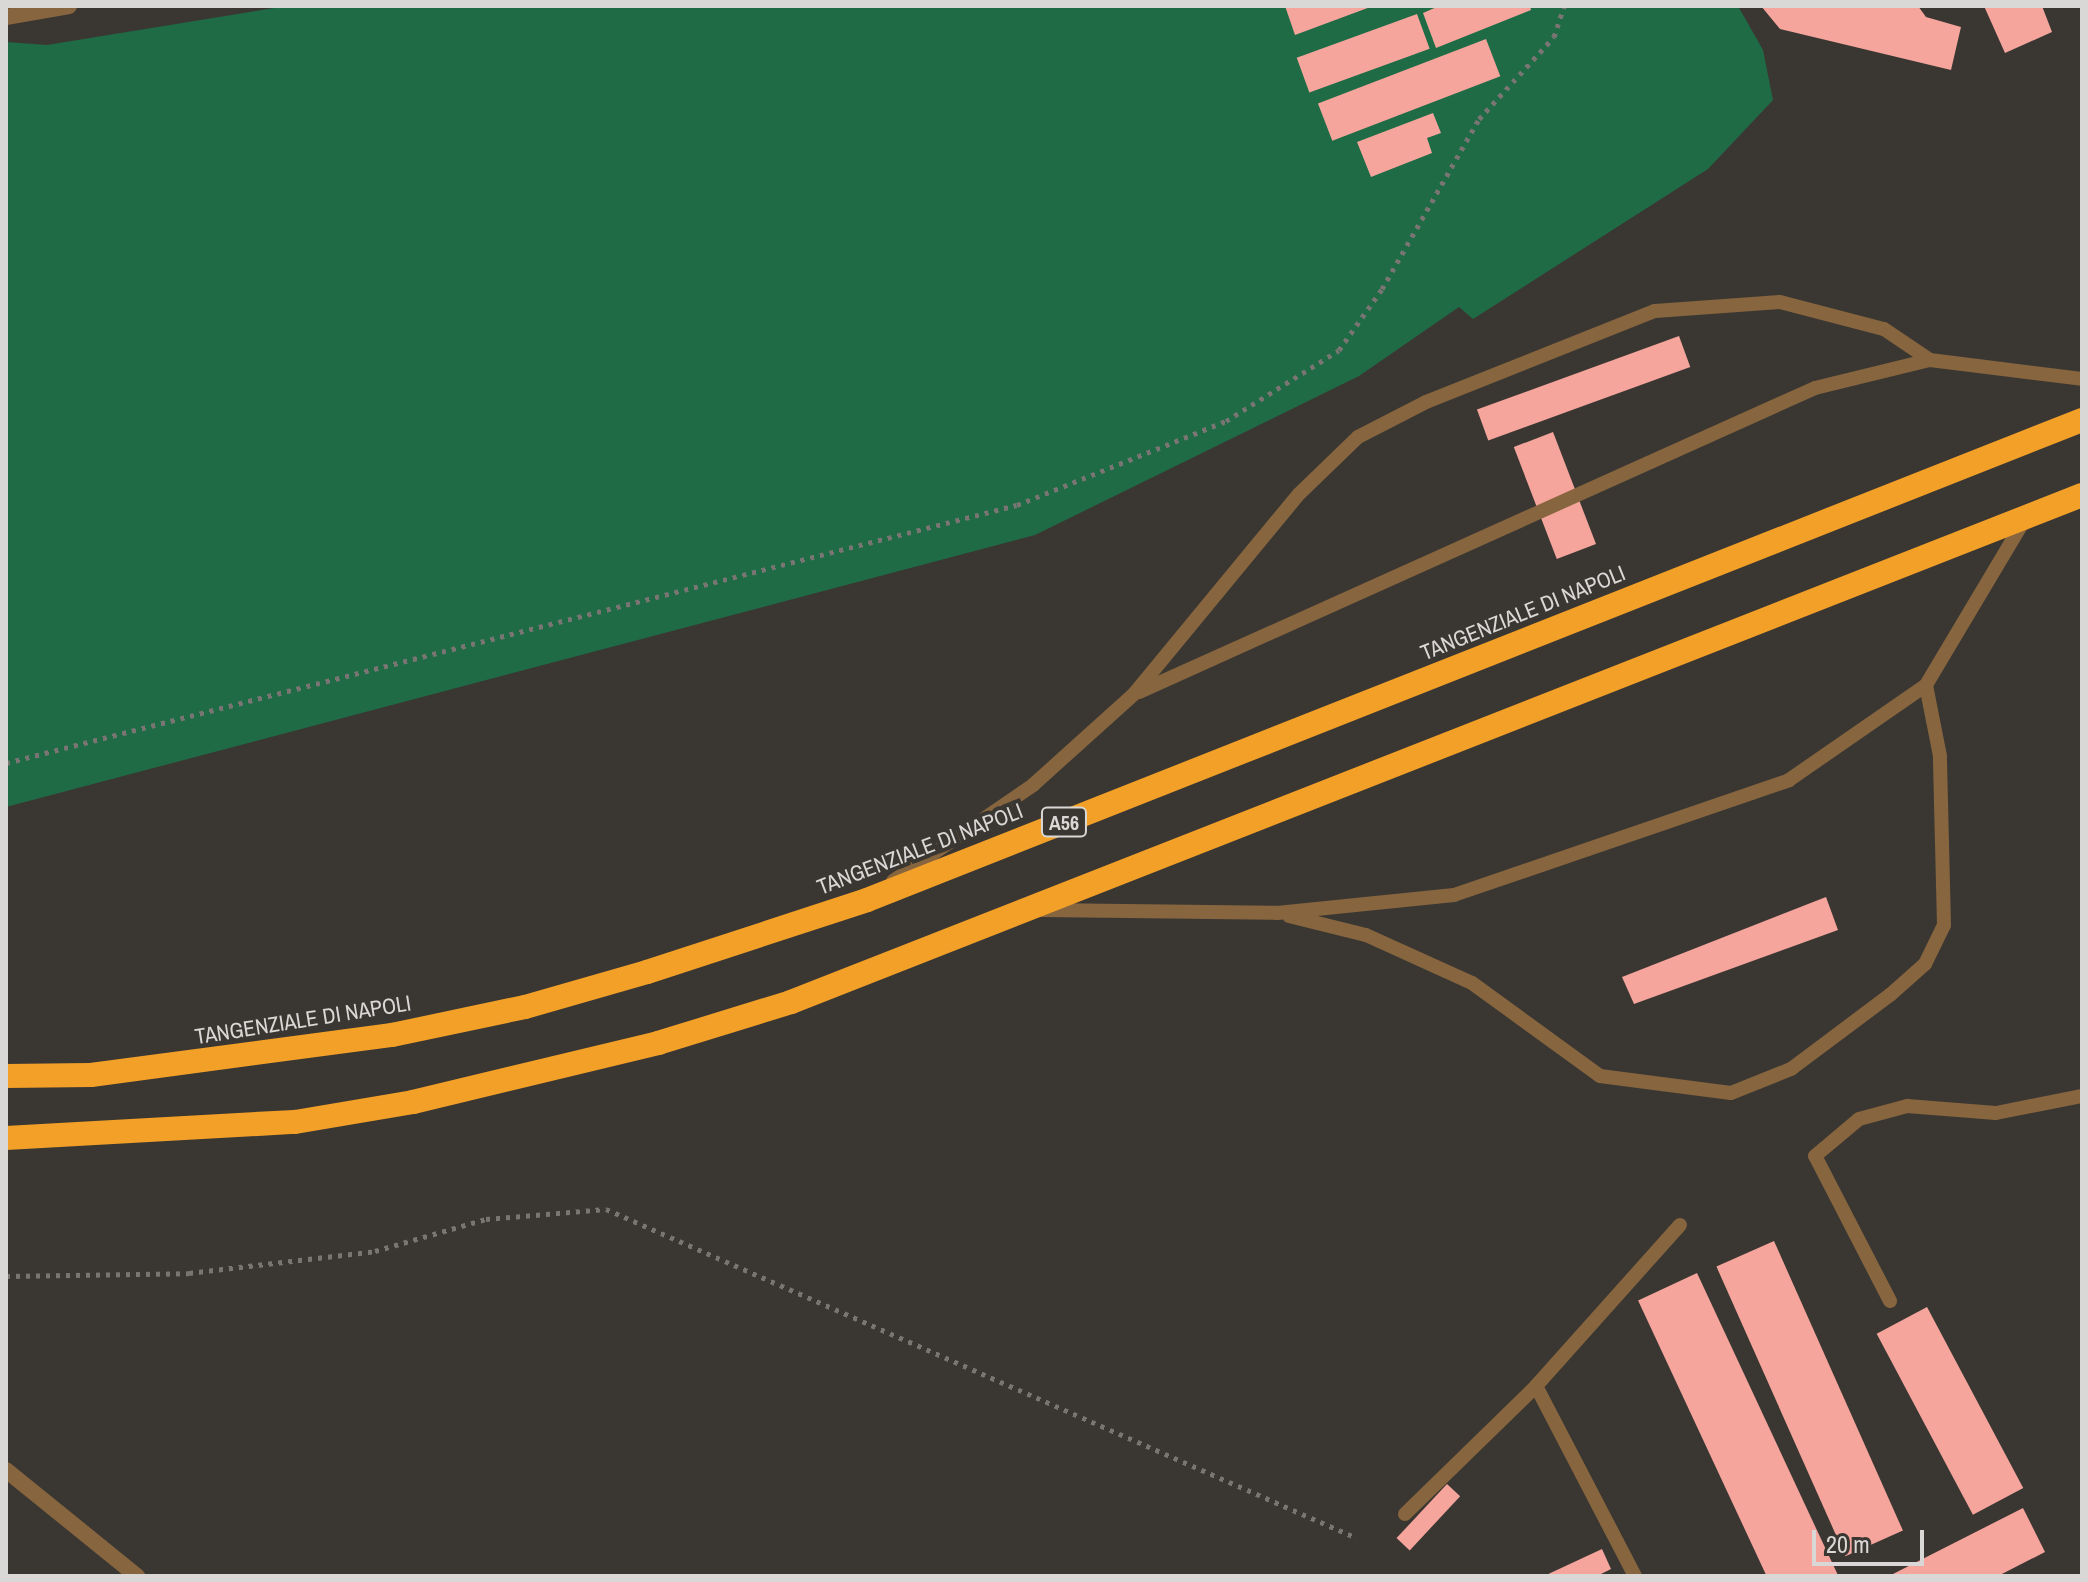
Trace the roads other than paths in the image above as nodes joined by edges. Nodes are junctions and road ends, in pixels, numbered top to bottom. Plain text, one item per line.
1 (69, 6) edge
2 (6, 17) edge
3 (1930, 360) junction
4 (2082, 379) edge
5 (2082, 420) edge
6 (2082, 495) edge
7 (2025, 517) junction
8 (1926, 685) junction
9 (1134, 694) junction
10 (867, 900) junction
11 (1034, 910) junction
12 (1277, 913) junction
13 (6, 1076) edge
14 (2082, 1096) edge
15 (6, 1138) edge
16 (1680, 1225) dead end
17 (1890, 1301) dead end
18 (1536, 1386) junction
19 (6, 1470) edge
20 (1405, 1514) dead end
21 (137, 1576) edge
22 (1635, 1576) edge

1 - 2 street
3 - 4 lane
3 - 9 lane
3 - 9 lane
5 - 10 highway, TANGENZIALE DI NAPOLI / A56
6 - 7 highway
7 - 8 lane
7 - 11 highway
8 - 12 lane
8 - 12 lane
9 - 10 lane
10 - 13 highway, TANGENZIALE DI NAPOLI / A56
11 - 12 lane
11 - 15 highway
14 - 17 lane
16 - 18 lane
18 - 20 lane
18 - 22 lane
19 - 21 street

